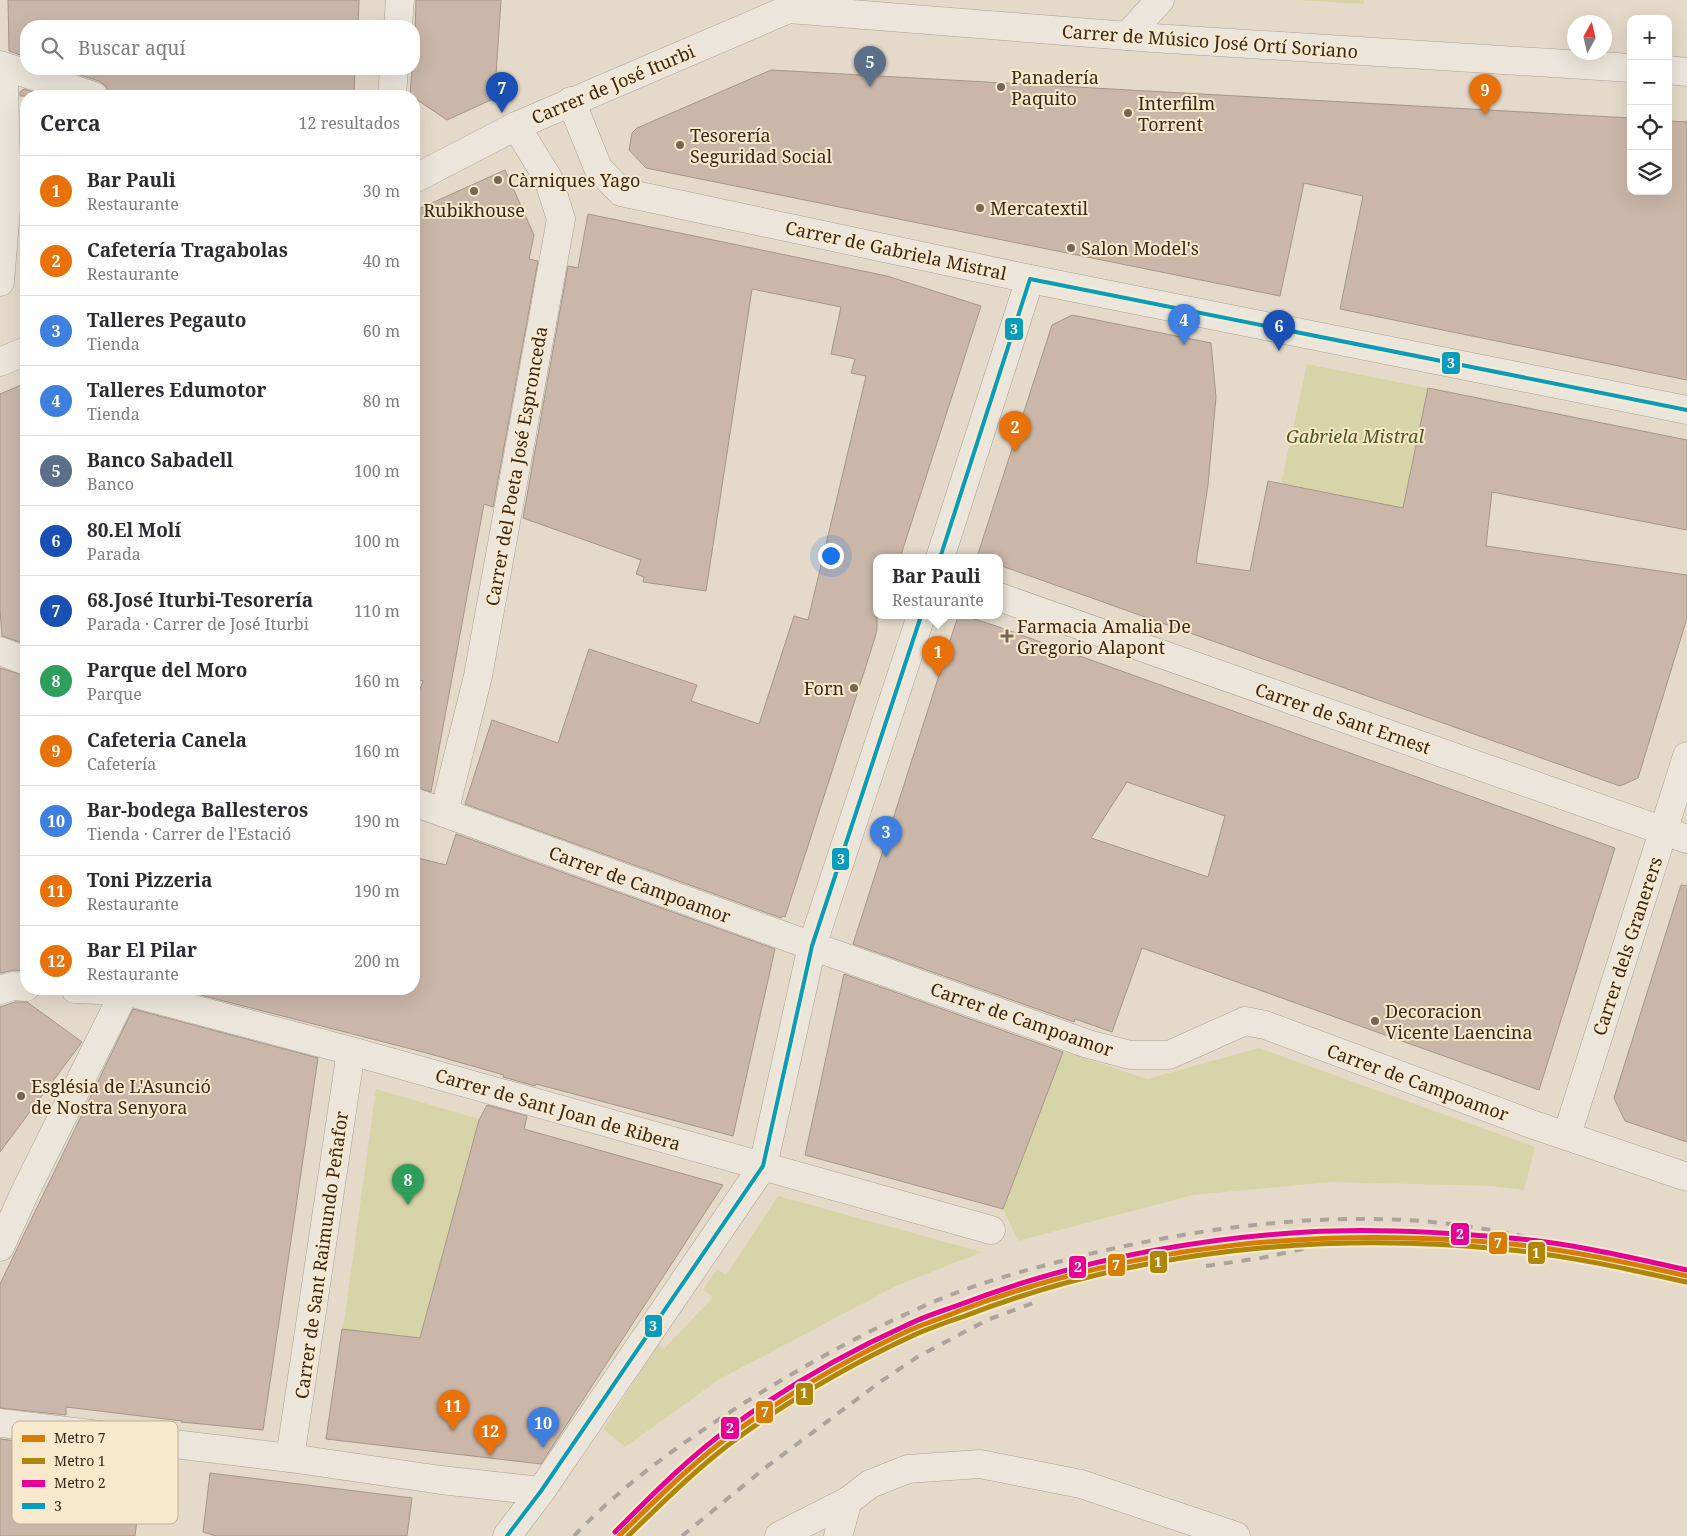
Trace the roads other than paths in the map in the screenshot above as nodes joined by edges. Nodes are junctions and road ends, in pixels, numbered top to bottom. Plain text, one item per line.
1 (400, 0) edge
2 (1160, 0) edge
3 (788, 5) edge
4 (838, 6) edge
5 (891, 8) edge
6 (398, 20) edge
7 (1126, 36) junction
8 (0, 65) edge
9 (1627, 68) edge
10 (1672, 70) edge
11 (20, 72) edge
12 (1687, 72) edge
13 (30, 75) edge
14 (394, 75) edge
15 (0, 79) edge
16 (76, 90) edge
17 (392, 90) edge
18 (571, 101) junction
19 (516, 126) junction
20 (420, 176) edge
21 (1030, 279) junction
22 (0, 282) edge
23 (20, 354) edge
24 (0, 362) edge
25 (1687, 410) edge
26 (941, 554) edge
27 (1003, 598) edge
28 (921, 619) edge
29 (0, 651) edge
30 (20, 659) edge
31 (1687, 756) edge
32 (420, 804) edge
33 (444, 813) junction
34 (1675, 836) edge
35 (812, 946) junction
36 (20, 987) edge
37 (0, 990) edge
38 (124, 995) edge
39 (144, 995) edge
40 (351, 1051) junction
41 (1567, 1135) junction
42 (763, 1166) junction
43 (1687, 1177) edge
44 (991, 1230) dead end
45 (0, 1247) edge
46 (178, 1444) edge
47 (290, 1458) junction
48 (541, 1492) junction
49 (848, 1502) junction
50 (508, 1536) edge
51 (779, 1536) edge
52 (838, 1536) edge
53 (1236, 1536) edge

1 - 6 street
2 - 7 street
3 - 4 street, Carrer de Músico José Ortí Soriano
3 - 18 street, Carrer de José Iturbi
4 - 5 street, Carrer de Músico José Ortí Soriano
5 - 7 street, Carrer de Músico José Ortí Soriano
7 - 9 street, Carrer de Músico José Ortí Soriano
8 - 11 street
10 - 12 street
13 - 16 street
14 - 17 street
15 - 22 street
18 - 19 street, Carrer de José Iturbi
18 - 21 street, Carrer de Gabriela Mistral
19 - 20 street, Carrer de José Iturbi
19 - 33 street, Carrer del Poeta José Espronceda
21 - 25 street, Carrer de Gabriela Mistral
21 - 26 street
23 - 24 street
27 - 34 street, Carrer de Sant Ernest
28 - 35 street
29 - 30 street
31 - 34 street, Carrer dels Granerers
32 - 33 street, Carrer de Campoamor
33 - 35 street, Carrer de Campoamor
34 - 41 street, Carrer dels Granerers
35 - 41 street, Carrer de Campoamor
35 - 42 street
36 - 37 street
38 - 45 street
39 - 40 street, Carrer de Sant Joan de Ribera
40 - 42 street, Carrer de Sant Joan de Ribera
40 - 47 street, Carrer de Sant Raimundo Peñafor
41 - 43 street, Carrer de Campoamor
42 - 44 street, Carrer de Sant Joan de Ribera
42 - 48 street
46 - 47 street
47 - 48 street
48 - 50 street
49 - 51 street
49 - 52 street
49 - 53 street

